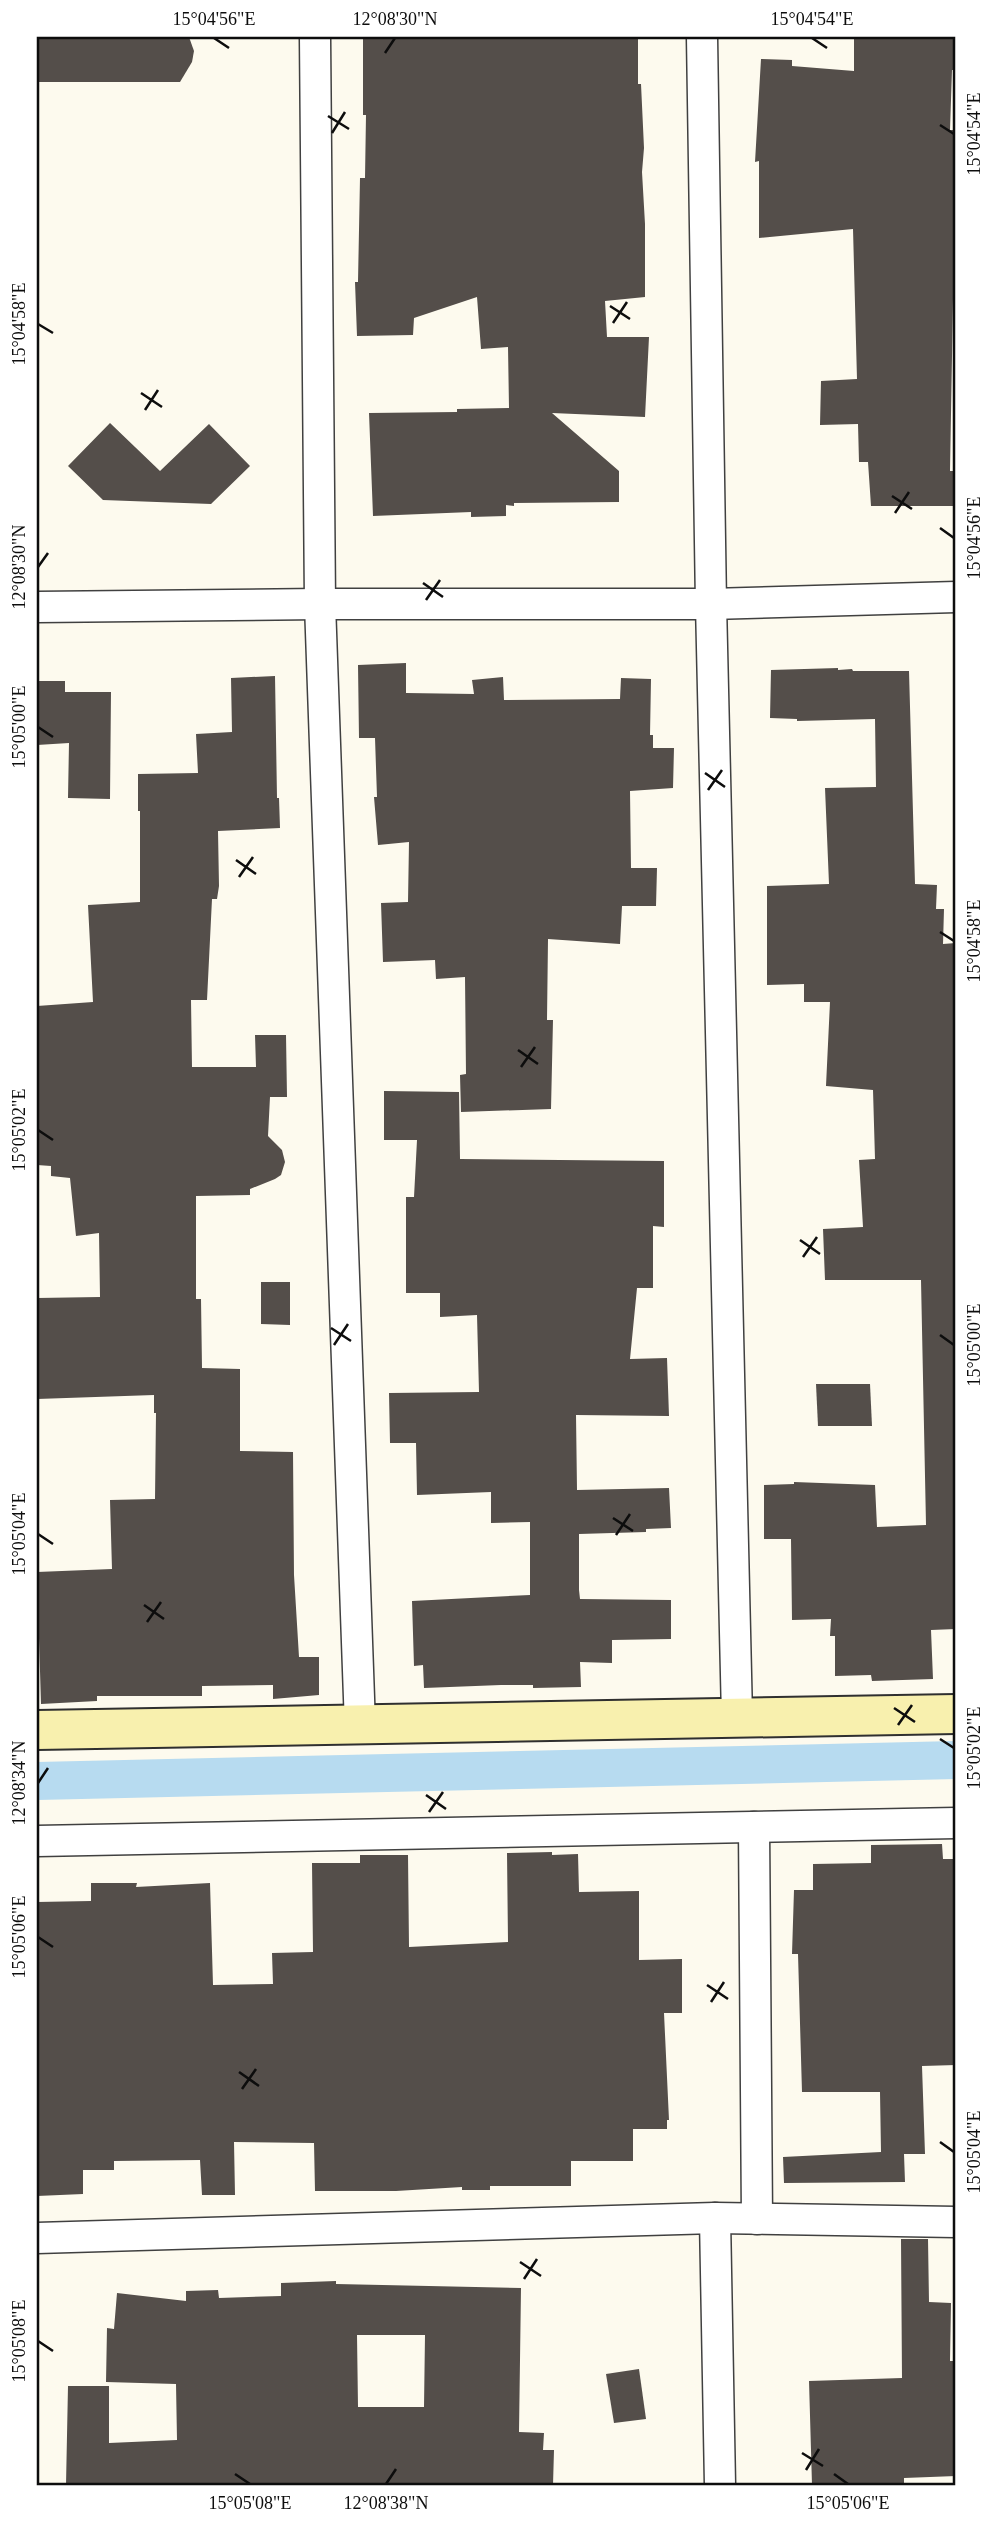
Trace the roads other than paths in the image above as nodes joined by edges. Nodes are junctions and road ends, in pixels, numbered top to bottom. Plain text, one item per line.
1 (315, 37) edge
2 (702, 37) edge
3 (956, 597) edge
4 (320, 604) junction
5 (711, 604) junction
6 (37, 607) edge
7 (956, 1714) edge
8 (737, 1717) junction
9 (360, 1726) junction
10 (37, 1730) edge
11 (956, 1823) edge
12 (754, 1827) junction
13 (37, 1841) edge
14 (715, 2218) junction
15 (757, 2219) junction
16 (956, 2222) edge
17 (37, 2238) edge
18 (720, 2485) edge

1 - 4 street
2 - 5 street
3 - 5 street
4 - 5 street
4 - 6 street
4 - 9 street
5 - 8 street
7 - 8 street
8 - 9 street
9 - 10 street
11 - 12 street
12 - 13 street
12 - 15 street
14 - 15 street
14 - 17 street
14 - 18 street
15 - 16 street

